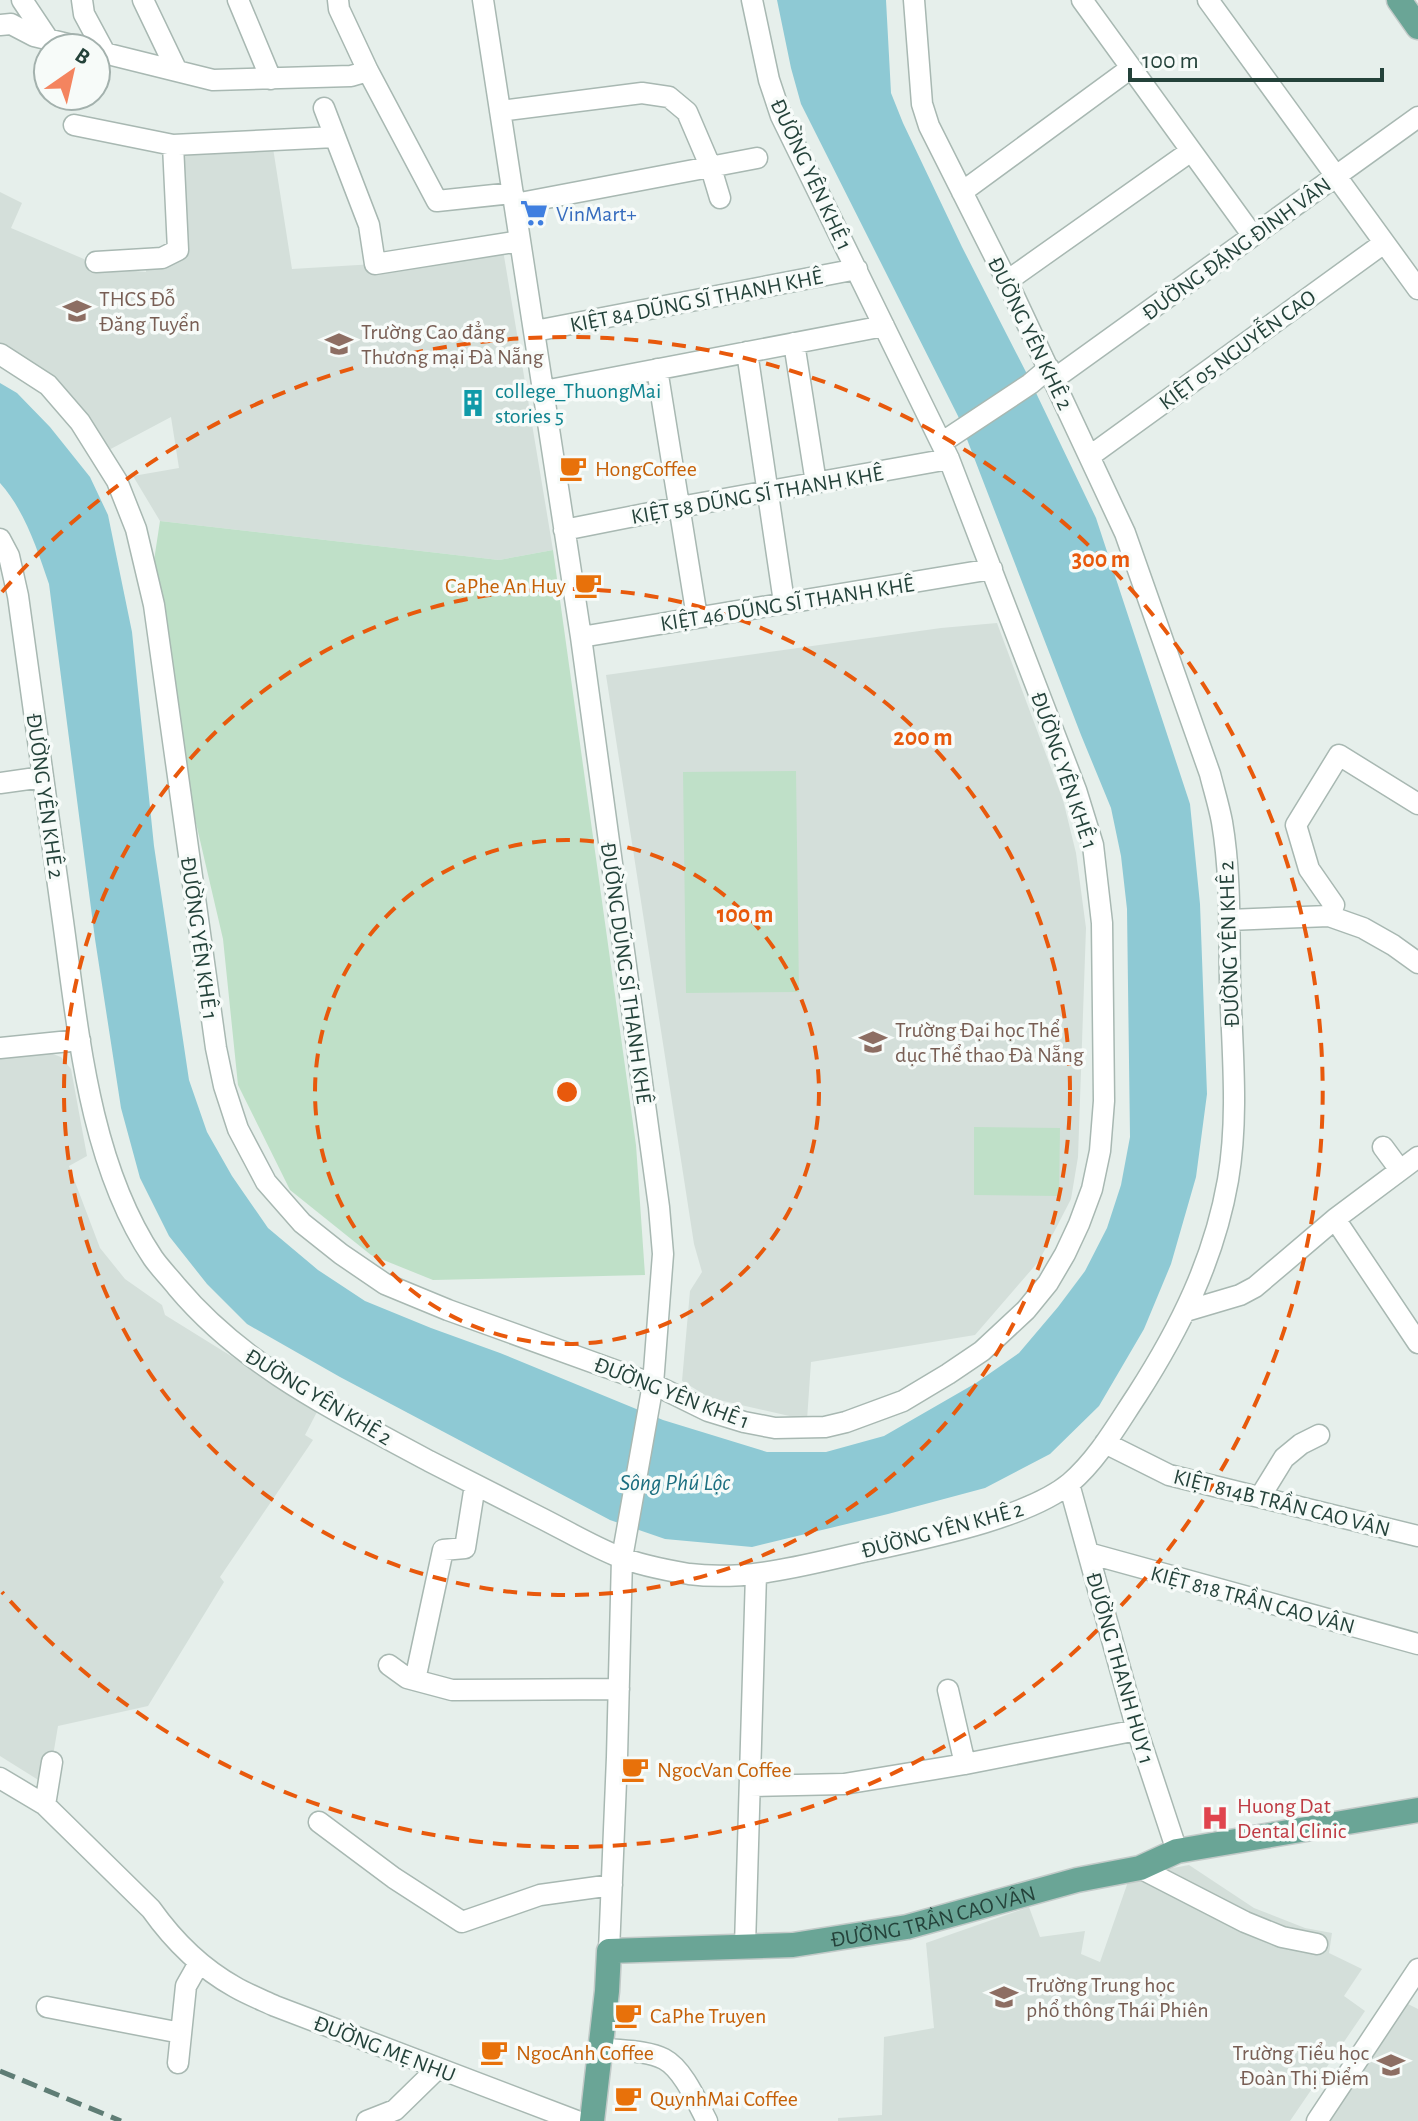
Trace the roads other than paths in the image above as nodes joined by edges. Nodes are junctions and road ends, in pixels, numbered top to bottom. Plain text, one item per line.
1 (22, 0) edge
2 (82, 0) edge
3 (143, 0) edge
4 (238, 0) edge
5 (338, 0) edge
6 (483, 0) edge
7 (752, 0) edge
8 (914, 0) edge
9 (1082, 0) edge
10 (1208, 0) edge
11 (1399, 0) edge
12 (0, 25) edge
13 (1418, 27) edge
14 (38, 32) edge
15 (92, 32) edge
16 (32, 33) edge
17 (112, 55) edge
18 (1131, 68) junction
19 (177, 71) junction
20 (368, 71) junction
21 (271, 79) junction
22 (324, 108) dead end
23 (500, 111) junction
24 (1418, 117) edge
25 (74, 125) dead end
26 (335, 137) junction
27 (173, 145) junction
28 (1191, 151) junction
29 (757, 158) dead end
30 (711, 168) junction
31 (1336, 177) junction
32 (962, 192) junction
33 (720, 198) dead end
34 (514, 199) junction
35 (1253, 236) junction
36 (520, 241) junction
37 (1384, 243) junction
38 (96, 262) dead end
39 (857, 269) junction
40 (1007, 281) junction
41 (1418, 289) edge
42 (884, 326) junction
43 (535, 331) junction
44 (794, 343) junction
45 (747, 352) junction
46 (0, 354) edge
47 (657, 369) junction
48 (1051, 374) junction
49 (544, 391) junction
50 (948, 446) junction
51 (1090, 456) junction
52 (816, 483) junction
53 (768, 491) junction
54 (680, 507) junction
55 (564, 530) junction
56 (0, 539) edge
57 (992, 569) junction
58 (784, 602) junction
59 (697, 617) junction
60 (581, 637) junction
61 (43, 777) junction
62 (0, 783) edge
63 (1418, 804) edge
64 (1329, 916) junction
65 (1229, 920) junction
66 (1418, 963) edge
67 (80, 1040) junction
68 (0, 1048) edge
69 (1383, 1147) dead end
70 (1418, 1157) edge
71 (1400, 1170) junction
72 (1335, 1219) junction
73 (1186, 1311) junction
74 (1418, 1343) edge
75 (653, 1384) junction
76 (1319, 1435) dead end
77 (1105, 1443) junction
78 (1069, 1484) junction
79 (475, 1485) junction
80 (1260, 1497) junction
81 (1418, 1536) edge
82 (1088, 1553) junction
83 (622, 1558) junction
84 (756, 1574) junction
85 (1418, 1644) edge
86 (389, 1665) dead end
87 (415, 1680) junction
88 (619, 1689) junction
89 (948, 1690) dead end
90 (1137, 1730) junction
91 (52, 1762) dead end
92 (965, 1764) junction
93 (0, 1778) edge
94 (750, 1786) junction
95 (45, 1805) junction
96 (1418, 1810) edge
97 (319, 1822) dead end
98 (1177, 1851) junction
99 (1140, 1868) junction
100 (612, 1885) junction
101 (1317, 1944) dead end
102 (745, 1946) junction
103 (609, 1951) junction
104 (199, 1963) junction
105 (1418, 1969) edge
106 (47, 2007) dead end
107 (181, 2033) junction
108 (601, 2048) junction
109 (178, 2063) dead end
110 (438, 2068) junction
111 (367, 2121) edge
112 (577, 2121) edge
113 (592, 2121) edge
114 (707, 2121) edge
115 (1317, 2121) edge

1 - 14 street
2 - 15 street
3 - 19 street
4 - 21 street
5 - 20 street
6 - 23 street, ĐƯỜNG DŨNG SĨ THANH KHÊ
7 - 39 street, ĐƯỜNG YÊN KHÊ 1
8 - 32 street, ĐƯỜNG YÊN KHÊ 2
9 - 18 street
10 - 31 street
11 - 13 main road
12 - 16 street
17 - 19 street
18 - 28 street
18 - 32 street
19 - 21 street
20 - 21 street
20 - 34 street
22 - 26 street
23 - 30 street
23 - 34 street, ĐƯỜNG DŨNG SĨ THANH KHÊ
24 - 31 street, ĐƯỜNG ĐẶNG ĐÌNH VÂN
25 - 27 street
26 - 27 street
26 - 36 street
27 - 38 street
28 - 35 street
28 - 40 street
29 - 30 street
30 - 33 street
30 - 34 street
31 - 35 street, ĐƯỜNG ĐẶNG ĐÌNH VÂN
31 - 37 street
32 - 40 street, ĐƯỜNG YÊN KHÊ 2
34 - 36 street, ĐƯỜNG DŨNG SĨ THANH KHÊ
35 - 48 street, ĐƯỜNG ĐẶNG ĐÌNH VÂN
36 - 43 street, ĐƯỜNG DŨNG SĨ THANH KHÊ
37 - 41 street
37 - 51 street, KIỆT 05 NGUYỄN CAO
39 - 42 street, ĐƯỜNG YÊN KHÊ 1
39 - 43 street, KIỆT 84 DŨNG SĨ THANH KHÊ
40 - 48 street, ĐƯỜNG YÊN KHÊ 2
42 - 44 street
42 - 50 street, ĐƯỜNG YÊN KHÊ 1
43 - 49 street, ĐƯỜNG DŨNG SĨ THANH KHÊ
44 - 45 street
44 - 52 street
45 - 47 street
45 - 53 street
46 - 75 street, ĐƯỜNG YÊN KHÊ 1
47 - 49 street
47 - 54 street
48 - 50 street, ĐƯỜNG ĐẶNG ĐÌNH VÂN
48 - 51 street, ĐƯỜNG YÊN KHÊ 2
49 - 55 street, ĐƯỜNG DŨNG SĨ THANH KHÊ
50 - 52 street, KIỆT 58 DŨNG SĨ THANH KHÊ
50 - 57 street, ĐƯỜNG YÊN KHÊ 1
51 - 65 street, ĐƯỜNG YÊN KHÊ 2
52 - 53 street, KIỆT 58 DŨNG SĨ THANH KHÊ
53 - 54 street, KIỆT 58 DŨNG SĨ THANH KHÊ
53 - 58 street
54 - 55 street, KIỆT 58 DŨNG SĨ THANH KHÊ
54 - 59 street
55 - 60 street, ĐƯỜNG DŨNG SĨ THANH KHÊ
56 - 61 street, ĐƯỜNG YÊN KHÊ 2
57 - 58 street, KIỆT 46 DŨNG SĨ THANH KHÊ
57 - 75 street, ĐƯỜNG YÊN KHÊ 1
58 - 59 street, KIỆT 46 DŨNG SĨ THANH KHÊ
59 - 60 street, KIỆT 46 DŨNG SĨ THANH KHÊ
60 - 75 street, ĐƯỜNG DŨNG SĨ THANH KHÊ
61 - 62 street
61 - 67 street, ĐƯỜNG YÊN KHÊ 2
63 - 64 street
64 - 65 street
64 - 66 street
65 - 73 street, ĐƯỜNG YÊN KHÊ 2
67 - 68 street
67 - 79 street, ĐƯỜNG YÊN KHÊ 2
69 - 71 street
70 - 71 street
71 - 72 street
72 - 73 street
72 - 74 street
73 - 77 street, ĐƯỜNG YÊN KHÊ 2
75 - 83 street, ĐƯỜNG DŨNG SĨ THANH KHÊ
76 - 80 street
77 - 78 street, ĐƯỜNG YÊN KHÊ 2
77 - 80 street, KIỆT 814B TRẦN CAO VÂN
78 - 82 street, ĐƯỜNG THANH HUY 1
78 - 84 street, ĐƯỜNG YÊN KHÊ 2
79 - 83 street, ĐƯỜNG YÊN KHÊ 2
79 - 87 street
80 - 81 street, KIỆT 814B TRẦN CAO VÂN
82 - 85 street, KIỆT 818 TRẦN CAO VÂN
82 - 90 street, ĐƯỜNG THANH HUY 1
83 - 84 street, ĐƯỜNG YÊN KHÊ 2
83 - 88 street, ĐƯỜNG DŨNG SĨ THANH KHÊ
84 - 94 street
86 - 87 street
87 - 88 street
88 - 100 street, ĐƯỜNG DŨNG SĨ THANH KHÊ
89 - 92 street
90 - 92 street
90 - 98 street, ĐƯỜNG THANH HUY 1
91 - 95 street
92 - 94 street
93 - 95 street, ĐƯỜNG MẸ NHU
94 - 102 street
95 - 104 street, ĐƯỜNG MẸ NHU
96 - 98 main road, ĐƯỜNG TRẦN CAO VÂN
97 - 100 street
98 - 99 main road, ĐƯỜNG TRẦN CAO VÂN
99 - 101 street
99 - 102 main road, ĐƯỜNG TRẦN CAO VÂN
100 - 103 street, ĐƯỜNG DŨNG SĨ THANH KHÊ
102 - 103 main road, ĐƯỜNG TRẦN CAO VÂN
103 - 108 main road
104 - 107 street
104 - 110 street, ĐƯỜNG MẸ NHU
105 - 115 street
106 - 107 street
107 - 109 street
108 - 113 main road
108 - 114 street
110 - 111 street
110 - 112 street, ĐƯỜNG MẸ NHU

